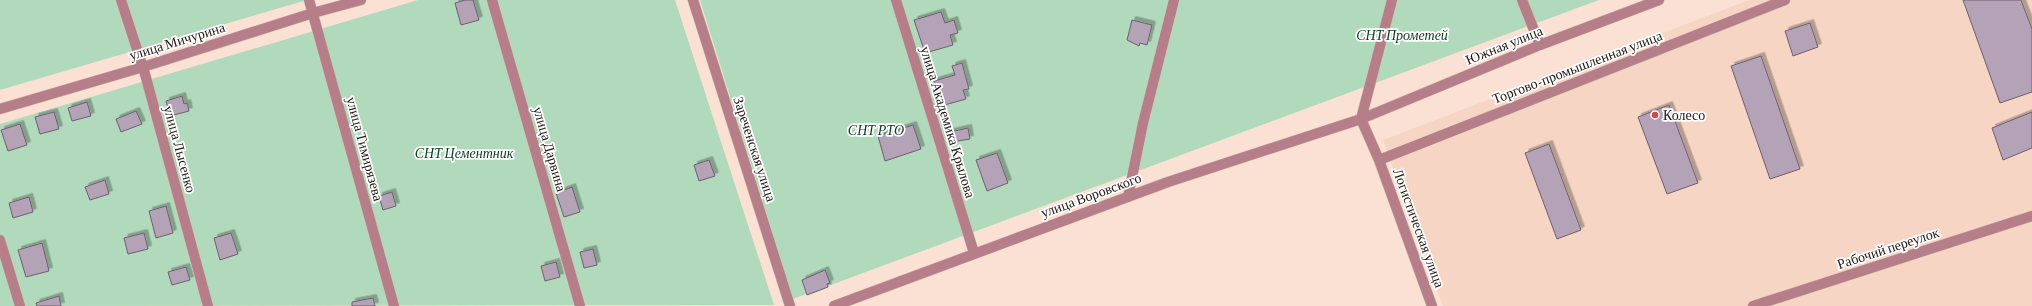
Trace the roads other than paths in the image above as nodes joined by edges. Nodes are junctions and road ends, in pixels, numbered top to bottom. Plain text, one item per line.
1 (121, 0) edge
2 (309, 0) edge
3 (362, 0) edge
4 (492, 0) edge
5 (693, 0) edge
6 (896, 0) edge
7 (1174, 0) edge
8 (1392, 0) edge
9 (1522, 0) edge
10 (1660, 0) edge
11 (1785, 0) edge
12 (313, 13) junction
13 (1540, 45) junction
14 (143, 67) junction
15 (0, 109) edge
16 (1361, 119) junction
17 (1379, 160) junction
18 (1128, 197) junction
19 (2032, 216) edge
20 (0, 240) edge
21 (974, 253) junction
22 (20, 306) edge
23 (208, 306) edge
24 (394, 306) edge
25 (580, 306) edge
26 (790, 306) edge
27 (834, 306) edge
28 (1432, 306) edge
29 (1753, 306) edge

1 - 14 street, улица Лысенко
2 - 12 street, улица Тимирязева
3 - 12 street, улица Мичурина
4 - 25 street, улица Дарвина
5 - 26 street, Зареченская улица
6 - 21 street, улица Академика Крылова
7 - 18 street
8 - 16 street
9 - 13 street
10 - 13 street, Южная улица
11 - 17 street, Торгово-промышленная улица
12 - 14 street, улица Мичурина
12 - 24 street, улица Тимирязева
13 - 16 street, Южная улица
14 - 15 street, улица Мичурина
14 - 23 street, улица Лысенко
16 - 17 street, Логистическая улица
16 - 18 street, улица Воровского
17 - 28 street, Логистическая улица
18 - 21 street, улица Воровского
19 - 29 street, Рабочий переулок
20 - 22 street
21 - 27 street, улица Воровского

